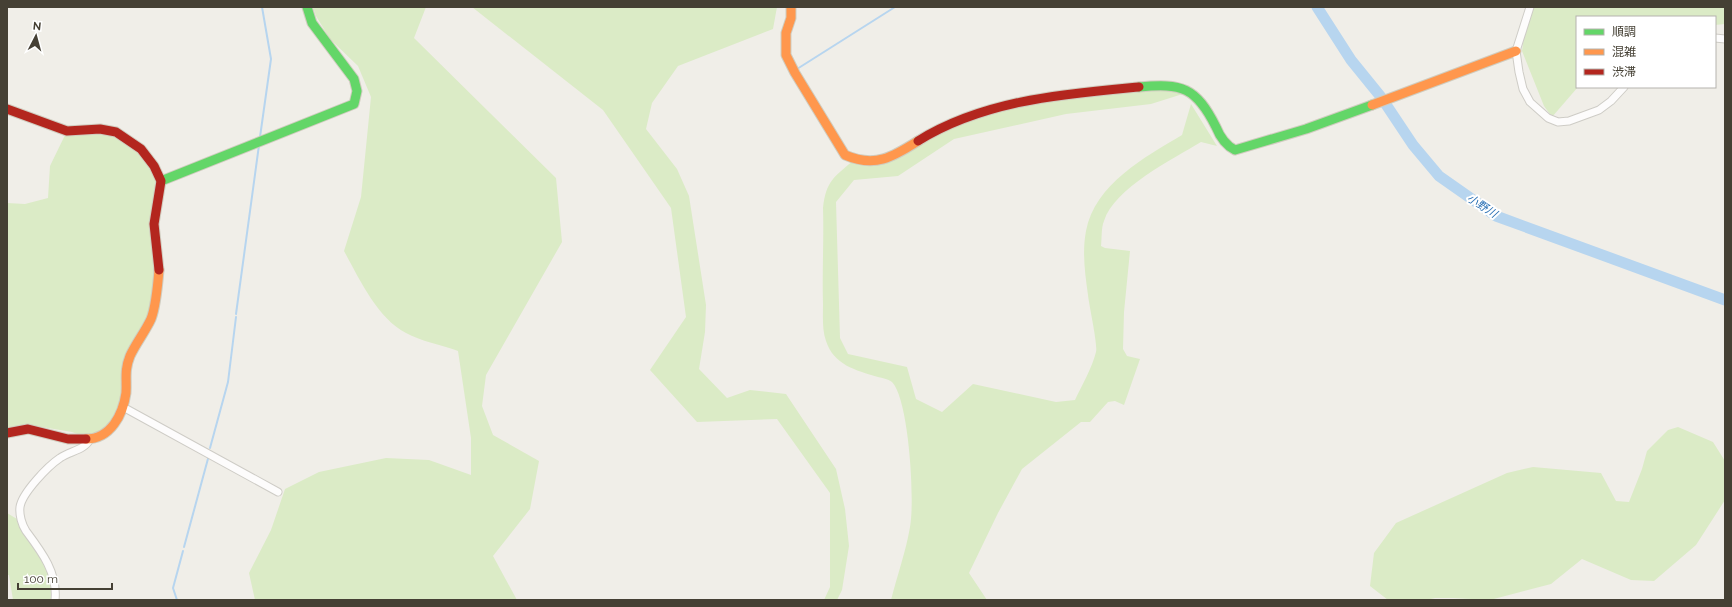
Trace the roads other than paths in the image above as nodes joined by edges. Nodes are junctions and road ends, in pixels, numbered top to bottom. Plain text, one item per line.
1 (307, 7) edge
2 (791, 7) edge
3 (1530, 7) edge
4 (1516, 51) junction
5 (1623, 88) edge
6 (8, 113) edge
7 (161, 181) junction
8 (123, 407) junction
9 (7, 433) edge
10 (90, 439) junction
11 (278, 492) dead end
12 (55, 600) edge

1 - 7 street
2 - 4 street
3 - 4 street
4 - 5 street
6 - 7 street
7 - 8 street
8 - 10 street
8 - 11 street
9 - 10 street
10 - 12 street

